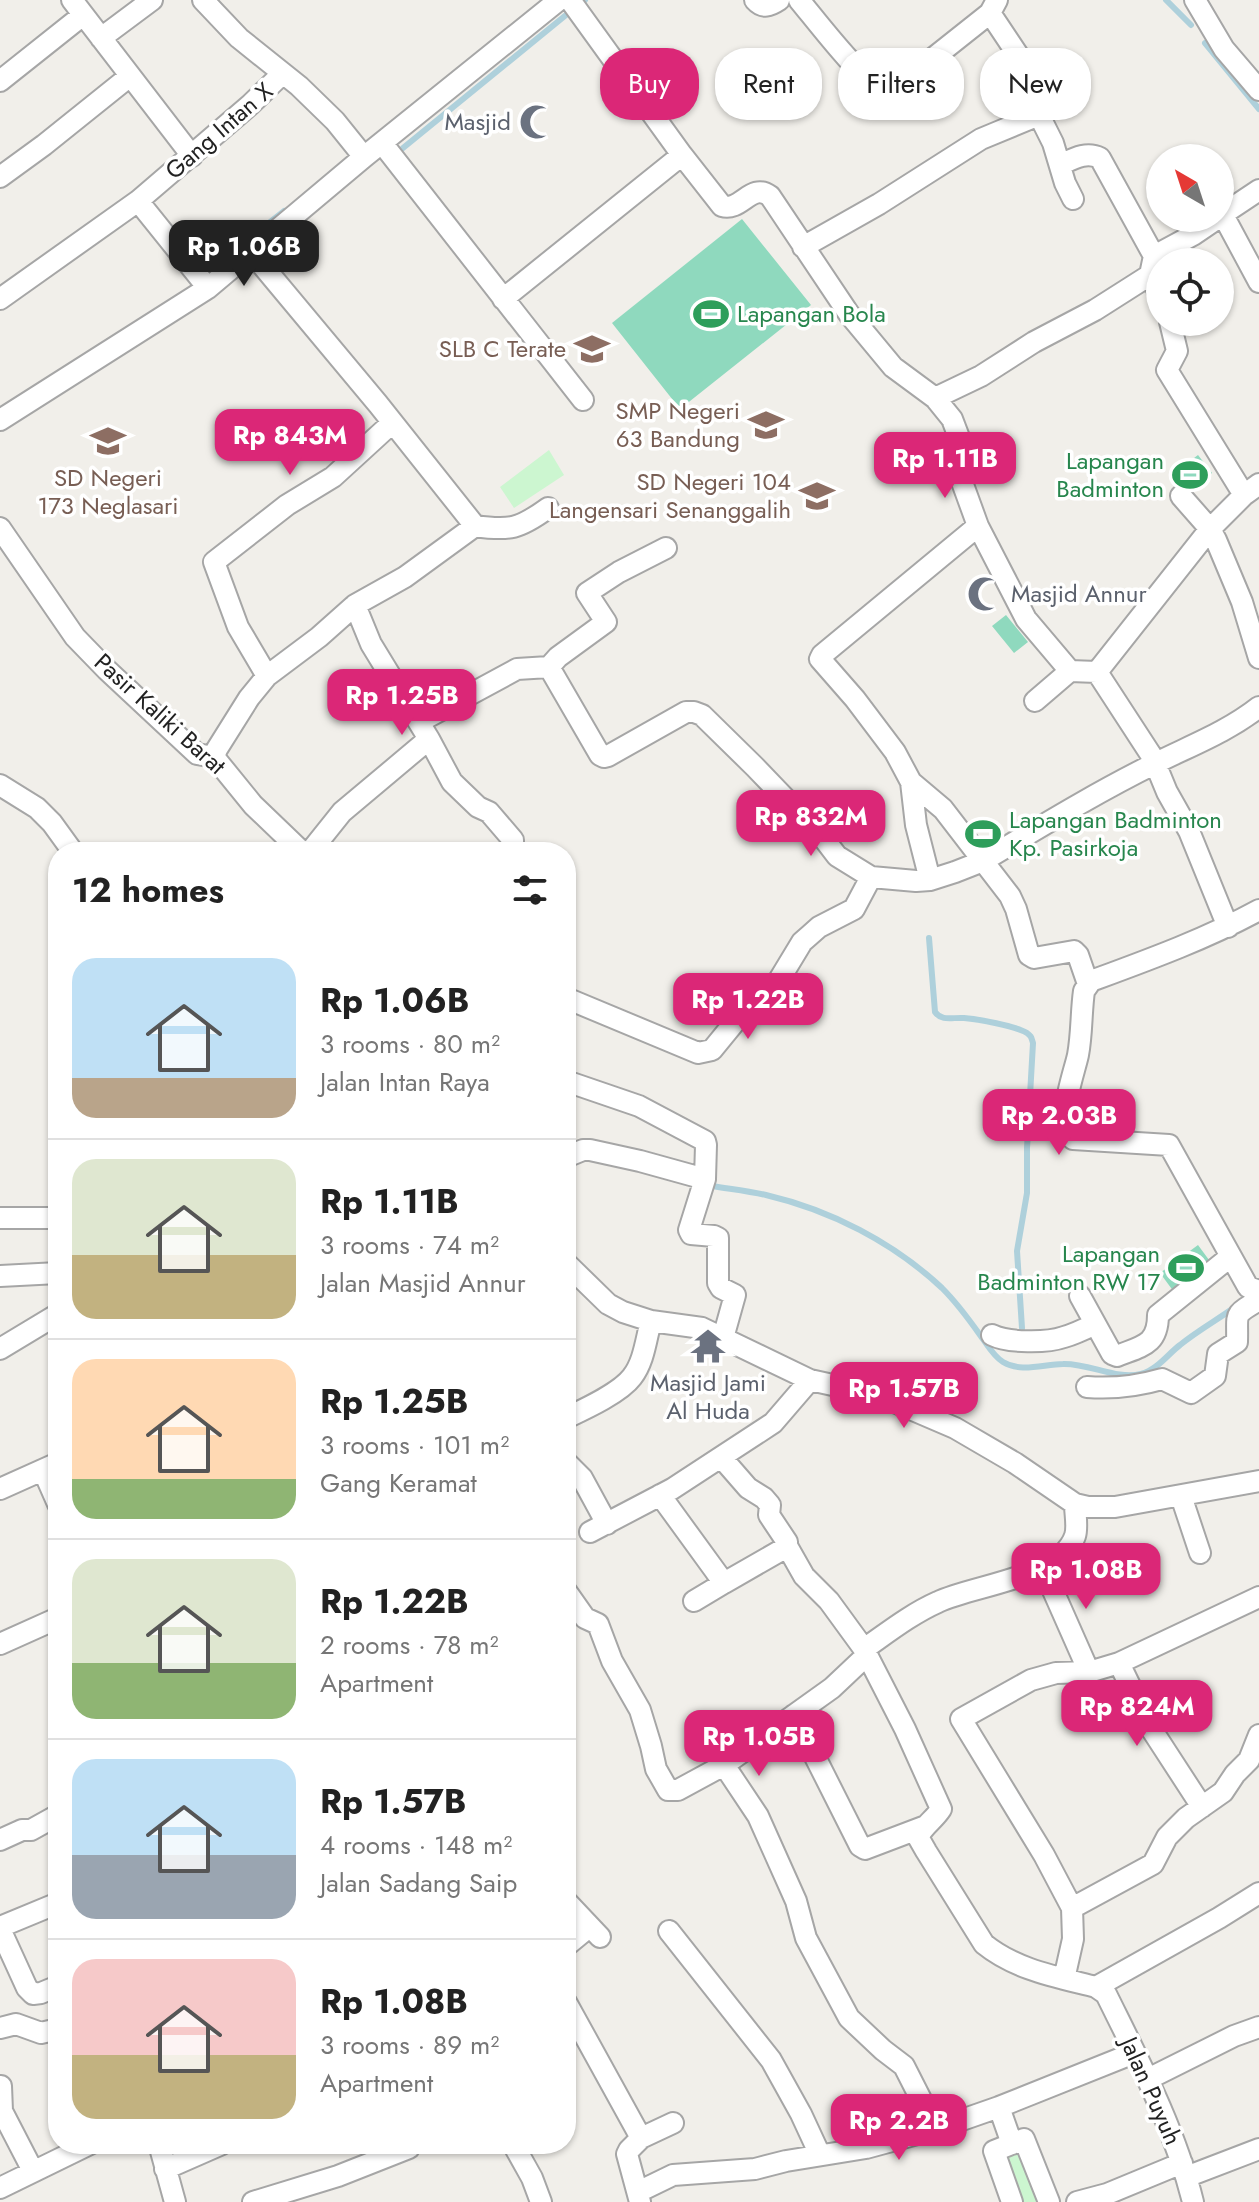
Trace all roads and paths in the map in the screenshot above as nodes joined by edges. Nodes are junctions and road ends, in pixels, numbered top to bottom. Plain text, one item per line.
1 (152, 0) edge
2 (203, 0) edge
3 (559, 0) edge
4 (570, 0) edge
5 (755, 0) edge
6 (779, 0) edge
7 (799, 0) edge
8 (1195, 0) edge
9 (993, 6) edge
10 (78, 7) edge
11 (535, 7) edge
12 (101, 38) junction
13 (1016, 48) edge
14 (282, 74) junction
15 (130, 76) junction
16 (0, 81) edge
17 (1259, 90) edge
18 (1027, 120) edge
19 (1042, 120) edge
20 (382, 143) junction
21 (682, 155) junction
22 (192, 156) junction
23 (364, 157) junction
24 (1060, 165) junction
25 (0, 177) edge
26 (1259, 190) edge
27 (1073, 199) dead end
28 (138, 201) junction
29 (1234, 207) edge
30 (1197, 232) edge
31 (1229, 232) edge
32 (803, 247) junction
33 (1175, 248) edge
34 (252, 253) junction
35 (1146, 253) edge
36 (1146, 270) edge
37 (1259, 282) edge
38 (208, 288) junction
39 (0, 299) edge
40 (503, 299) junction
41 (1173, 336) edge
42 (935, 398) junction
43 (583, 400) dead end
44 (0, 420) edge
45 (392, 423) junction
46 (1252, 489) edge
47 (1181, 496) dead end
48 (548, 508) dead end
49 (475, 526) junction
50 (978, 526) junction
51 (0, 528) edge
52 (1210, 529) junction
53 (666, 548) dead end
54 (355, 605) junction
55 (1259, 658) edge
56 (549, 667) junction
57 (1070, 671) junction
58 (1097, 672) junction
59 (267, 676) junction
60 (1035, 701) dead end
61 (1259, 707) edge
62 (424, 730) junction
63 (214, 757) junction
64 (1155, 763) junction
65 (911, 782) junction
66 (0, 785) edge
67 (66, 842) edge
68 (292, 842) edge
69 (318, 842) edge
70 (513, 842) edge
71 (983, 861) junction
72 (871, 877) junction
73 (930, 880) junction
74 (1259, 910) edge
75 (1228, 927) junction
76 (1088, 984) junction
77 (576, 1002) edge
78 (576, 1084) edge
79 (576, 1153) edge
80 (705, 1179) junction
81 (0, 1218) edge
82 (48, 1218) edge
83 (1230, 1257) junction
84 (576, 1273) edge
85 (48, 1274) edge
86 (0, 1276) edge
87 (1256, 1293) edge
88 (1080, 1296) dead end
89 (48, 1320) edge
90 (651, 1321) junction
91 (1095, 1324) junction
92 (992, 1335) dead end
93 (723, 1338) junction
94 (0, 1349) edge
95 (810, 1380) junction
96 (1087, 1387) dead end
97 (576, 1413) edge
98 (721, 1457) junction
99 (48, 1467) edge
100 (576, 1472) edge
101 (1259, 1481) edge
102 (0, 1489) edge
103 (660, 1495) junction
104 (1181, 1496) junction
105 (1075, 1504) junction
106 (787, 1546) junction
107 (1200, 1553) dead end
108 (1043, 1568) junction
109 (724, 1583) junction
110 (694, 1601) dead end
111 (1257, 1602) edge
112 (576, 1605) edge
113 (48, 1622) edge
114 (0, 1644) edge
115 (866, 1652) junction
116 (1119, 1663) junction
117 (1089, 1672) junction
118 (794, 1715) junction
119 (1259, 1735) edge
120 (724, 1765) junction
121 (1202, 1807) junction
122 (48, 1821) edge
123 (923, 1827) junction
124 (0, 1840) edge
125 (1259, 1893) edge
126 (48, 1907) edge
127 (1072, 1908) junction
128 (576, 1912) edge
129 (0, 1928) edge
130 (669, 1931) dead end
131 (576, 1941) edge
132 (1064, 1979) junction
133 (1096, 1987) junction
134 (48, 1990) edge
135 (576, 2020) edge
136 (1259, 2027) edge
137 (0, 2028) edge
138 (48, 2031) edge
139 (1134, 2053) junction
140 (1148, 2079) junction
141 (0, 2084) edge
142 (999, 2107) junction
143 (673, 2123) dead end
144 (936, 2129) junction
145 (641, 2138) junction
146 (1012, 2144) junction
147 (1259, 2149) edge
148 (69, 2154) edge
149 (161, 2154) edge
150 (199, 2154) edge
151 (394, 2154) edge
152 (519, 2154) edge
153 (820, 2155) junction
154 (165, 2169) junction
155 (1184, 2170) junction
156 (33, 2171) junction
157 (0, 2188) edge
158 (639, 2197) edge
159 (175, 2202) edge
160 (253, 2202) edge
161 (541, 2202) edge
162 (1012, 2202) edge
163 (1049, 2202) edge
164 (1077, 2202) edge
165 (1193, 2202) edge

1 - 12 street
2 - 14 street
3 - 11 street
4 - 21 street
5 - 6 street
7 - 9 street
8 - 17 street
9 - 13 street
10 - 12 street
10 - 16 street
11 - 20 street
12 - 15 street
14 - 22 street, Gang Intan X
14 - 23 street
15 - 22 street
15 - 25 street
18 - 32 street
19 - 24 street
20 - 23 street
20 - 40 street
21 - 32 street
21 - 40 street
22 - 28 street, Gang Intan X
23 - 34 street
24 - 27 street
24 - 35 street
26 - 29 street
28 - 38 street
28 - 39 street, Gang Intan X
30 - 33 street
31 - 37 street
32 - 42 street
34 - 38 street
34 - 45 street
36 - 42 street
38 - 44 street
40 - 43 street
41 - 46 street
42 - 50 street
45 - 49 street
45 - 59 street
46 - 52 street
47 - 52 street
48 - 49 street
49 - 54 street
50 - 57 street
50 - 65 street
51 - 63 street, Pasir Kaliki Barat
52 - 55 street
52 - 58 street
53 - 56 street
54 - 59 street
54 - 62 street
56 - 62 street
56 - 72 street
57 - 58 street
57 - 60 street
58 - 64 street
59 - 63 street
61 - 64 street
62 - 69 street
62 - 70 street
63 - 68 street, Pasir Kaliki Barat
64 - 71 street
64 - 75 street
65 - 71 street
65 - 73 street
66 - 67 street
71 - 73 street
71 - 76 street
72 - 73 street
72 - 77 street
74 - 75 street
75 - 76 street
76 - 83 street
78 - 80 street
79 - 80 street
80 - 93 street
81 - 82 street
83 - 87 street
83 - 91 street
84 - 90 street
85 - 86 street
87 - 96 street
88 - 91 street
89 - 94 street
90 - 93 street
90 - 97 street
91 - 92 street
93 - 95 street
95 - 98 street
95 - 105 street
98 - 103 street
98 - 106 street
99 - 102 street
100 - 103 street
101 - 104 street
103 - 109 street
104 - 105 street
104 - 107 street
105 - 108 street
106 - 109 street
106 - 115 street
108 - 115 street
108 - 117 street
109 - 110 street
111 - 116 street
112 - 120 street
113 - 114 street
115 - 118 street
115 - 123 street
116 - 117 street
116 - 121 street
117 - 127 street
118 - 120 street
118 - 123 street
119 - 121 street
120 - 144 street
121 - 127 street
122 - 124 street
123 - 132 street
125 - 133 street
126 - 129 street
127 - 132 street
128 - 131 street
129 - 134 street
130 - 153 street
132 - 133 street
133 - 139 street, Jalan Puyuh
135 - 145 street
136 - 140 street
137 - 138 street
139 - 140 street, Jalan Puyuh
139 - 142 street
140 - 155 street, Jalan Puyuh
141 - 156 street
142 - 144 street
142 - 146 street
143 - 145 street
144 - 153 street
145 - 158 street
146 - 162 street
146 - 163 street
147 - 155 street
148 - 156 street
149 - 154 street
150 - 154 street
151 - 160 street
152 - 161 street
153 - 158 street
154 - 159 street
155 - 164 street
155 - 165 street, Jalan Puyuh
156 - 157 street

